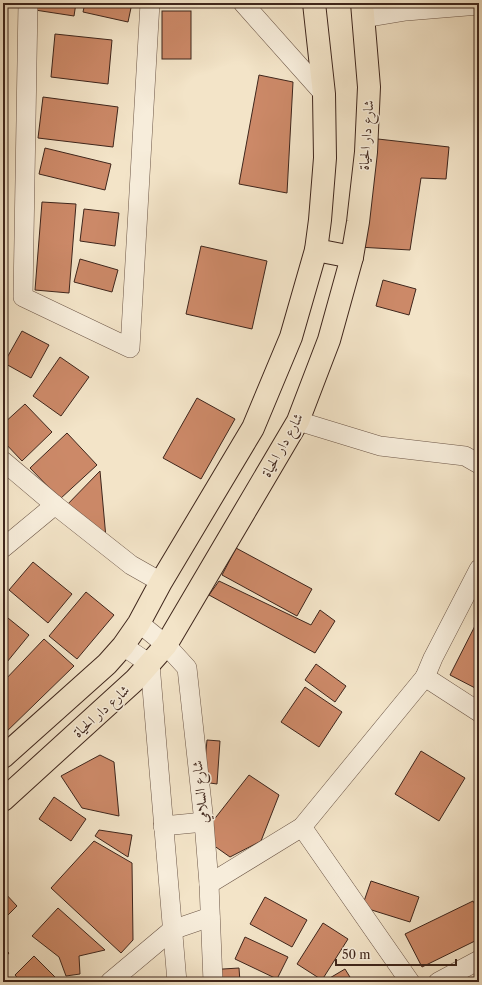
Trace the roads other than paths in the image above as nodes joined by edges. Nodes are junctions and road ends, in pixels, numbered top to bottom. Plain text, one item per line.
1 (28, 3) edge
2 (150, 3) edge
3 (243, 3) edge
4 (314, 3) edge
5 (479, 5) edge
6 (363, 10) edge
7 (324, 94) junction
8 (316, 250) junction
9 (352, 257) junction
10 (298, 421) junction
11 (3, 461) edge
12 (479, 464) edge
13 (55, 505) junction
14 (3, 548) edge
15 (479, 569) edge
16 (161, 582) junction
17 (139, 623) junction
18 (166, 645) junction
19 (123, 646) junction
20 (150, 664) junction
21 (425, 677) junction
22 (479, 712) edge
23 (3, 757) edge
24 (3, 800) edge
25 (204, 822) junction
26 (163, 826) junction
27 (302, 827) junction
28 (209, 884) junction
29 (210, 917) junction
30 (172, 930) junction
31 (479, 960) edge
32 (110, 982) edge
33 (177, 982) edge
34 (213, 982) edge
35 (410, 982) edge
36 (438, 982) edge

1 - 2 street
3 - 7 street
4 - 7 main road
5 - 6 street
6 - 9 main road, شارع دار الحياة
7 - 8 main road
8 - 9 main road
8 - 16 main road
9 - 10 main road, شارع دار الحياة
10 - 12 street
10 - 18 main road, شارع دار الحياة
11 - 13 street
13 - 14 street
13 - 16 street
15 - 21 street
16 - 17 main road
17 - 18 street, شارع السلامي
17 - 19 main road
18 - 20 main road, شارع دار الحياة
18 - 25 street, شارع السلامي
19 - 20 street
19 - 23 main road
20 - 24 main road, شارع دار الحياة
20 - 26 street
21 - 22 street
21 - 27 street
25 - 26 street
25 - 28 street, شارع السلامي
26 - 30 street
27 - 28 street
27 - 35 street
28 - 29 street, شارع السلامي
29 - 30 street
29 - 34 street, شارع السلامي
30 - 32 street
30 - 33 street
31 - 36 street

